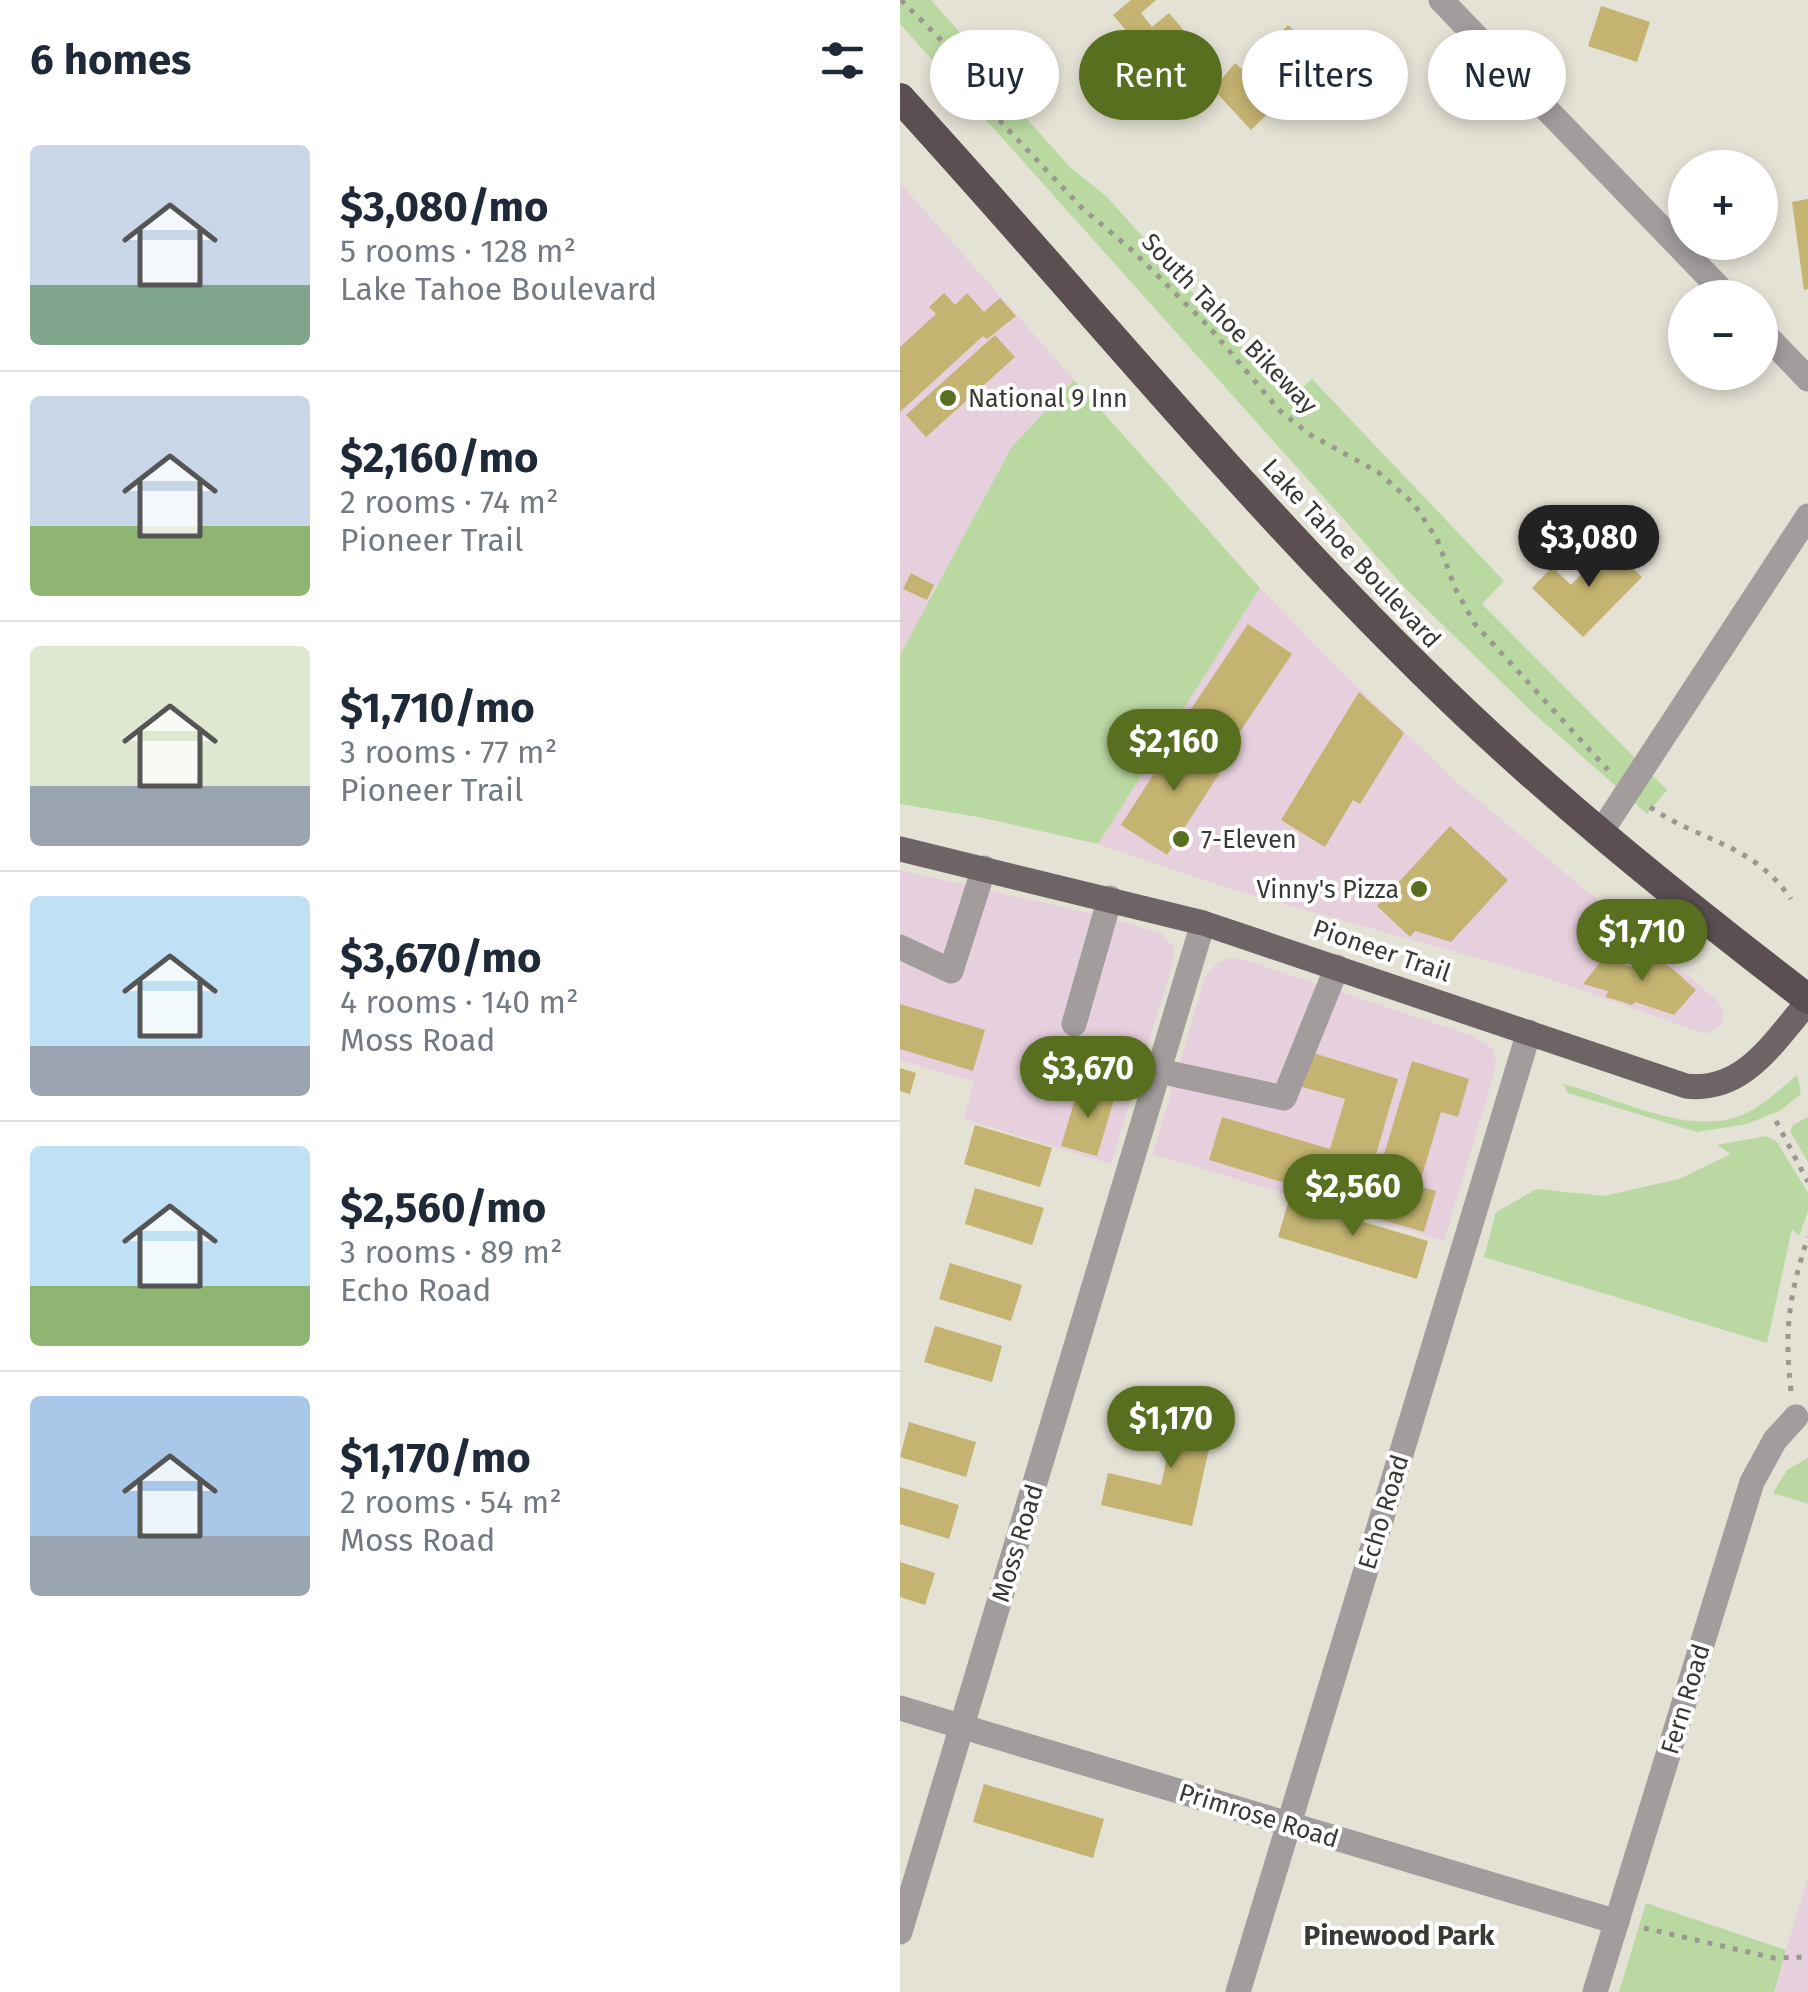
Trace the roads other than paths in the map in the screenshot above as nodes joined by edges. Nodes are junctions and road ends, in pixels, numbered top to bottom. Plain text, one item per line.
1 (1441, 0) edge
2 (900, 98) edge
3 (1712, 280) edge
4 (1778, 348) edge
5 (1808, 379) edge
6 (1808, 516) edge
7 (1599, 834) junction
8 (900, 849) edge
9 (984, 868) junction
10 (1110, 898) junction
11 (1203, 923) junction
12 (900, 947) edge
13 (1337, 967) junction
14 (1808, 1000) edge
15 (1074, 1024) dead end
16 (1528, 1032) junction
17 (1159, 1070) junction
18 (1796, 1416) road end
19 (900, 1708) edge
20 (962, 1727) junction
21 (1290, 1824) junction
22 (1617, 1922) junction
23 (900, 1932) edge
24 (1238, 1992) edge
25 (1596, 1992) edge

1 - 3 street
2 - 7 highway, Lake Tahoe Boulevard
4 - 5 street
6 - 7 street
7 - 14 highway, Lake Tahoe Boulevard
8 - 9 main road, Pioneer Trail
9 - 10 main road, Pioneer Trail
9 - 12 street
10 - 11 main road, Pioneer Trail
10 - 15 street
11 - 13 main road, Pioneer Trail
11 - 17 street, Moss Road
13 - 16 main road, Pioneer Trail
13 - 17 street
14 - 16 main road, Pioneer Trail
16 - 21 street, Echo Road
17 - 20 street, Moss Road
18 - 22 street, Fern Road
19 - 20 street, Primrose Road
20 - 21 street, Primrose Road
20 - 23 street, Moss Road
21 - 22 street, Primrose Road
21 - 24 street, Echo Road
22 - 25 street, Fern Road

